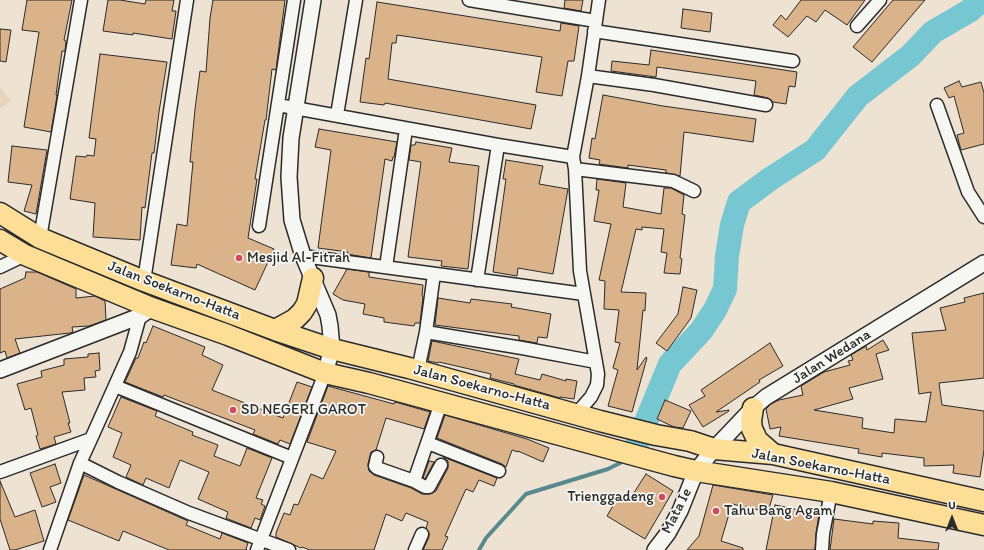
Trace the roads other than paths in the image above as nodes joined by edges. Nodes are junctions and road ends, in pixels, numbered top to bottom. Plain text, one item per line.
1 (81, 0) edge
2 (187, 0) edge
3 (294, 0) edge
4 (313, 0) edge
5 (356, 0) edge
6 (470, 0) edge
7 (599, 0) edge
8 (880, 0) edge
9 (595, 26) junction
10 (857, 26) dead end
11 (793, 61) dead end
12 (588, 76) junction
13 (278, 104) junction
14 (766, 105) dead end
15 (936, 105) dead end
16 (296, 108) junction
17 (337, 115) junction
18 (406, 129) junction
19 (498, 145) junction
20 (573, 156) junction
21 (575, 169) junction
22 (694, 191) dead end
23 (0, 213) edge
24 (984, 217) edge
25 (259, 226) dead end
26 (40, 238) junction
27 (0, 240) edge
28 (25, 256) junction
29 (303, 256) junction
30 (984, 263) edge
31 (0, 266) edge
32 (386, 267) junction
33 (434, 274) junction
34 (313, 278) junction
35 (477, 280) junction
36 (144, 281) junction
37 (584, 294) junction
38 (146, 312) junction
39 (275, 330) junction
40 (426, 332) junction
41 (332, 349) junction
42 (596, 362) junction
43 (0, 370) edge
44 (418, 370) junction
45 (325, 373) junction
46 (115, 386) junction
47 (441, 403) junction
48 (753, 408) junction
49 (577, 414) junction
50 (92, 440) junction
51 (428, 443) junction
52 (714, 448) junction
53 (773, 454) junction
54 (377, 457) dead end
55 (292, 458) junction
56 (80, 463) junction
57 (441, 465) dead end
58 (499, 471) dead end
59 (696, 471) junction
60 (0, 472) edge
61 (414, 481) junction
62 (831, 492) junction
63 (984, 501) edge
64 (984, 525) edge
65 (422, 534) dead end
66 (259, 545) edge
67 (50, 550) edge
68 (289, 550) edge
69 (415, 550) edge
70 (654, 550) edge
71 (822, 550) edge

1 - 26 street
2 - 36 street
3 - 13 street
4 - 16 street
5 - 17 street
6 - 9 street
7 - 9 street
8 - 10 street
9 - 11 street
9 - 12 street
12 - 14 street
12 - 20 street
13 - 16 street
13 - 25 street
15 - 24 street
16 - 17 street
16 - 29 street
17 - 18 street
18 - 19 street
18 - 32 street
19 - 20 street
19 - 35 street
20 - 21 street
21 - 22 street
21 - 37 street
23 - 26 highway, Jalan Soekarno-Hatta
26 - 36 highway, Jalan Soekarno-Hatta
27 - 28 highway, Jalan Soekarno-Hatta
28 - 31 street
28 - 38 highway, Jalan Soekarno-Hatta
29 - 32 street
29 - 34 street
30 - 48 street, Jalan Wedana
32 - 33 street
33 - 35 street
33 - 40 street
34 - 39 highway
34 - 41 street
35 - 37 street
36 - 39 highway, Jalan Soekarno-Hatta
37 - 42 street
38 - 43 street
38 - 45 highway, Jalan Soekarno-Hatta
38 - 46 street
39 - 41 highway, Jalan Soekarno-Hatta
40 - 42 street
40 - 44 street
41 - 44 highway, Jalan Soekarno-Hatta
41 - 45 street
42 - 49 street
44 - 49 highway, Jalan Soekarno-Hatta
45 - 47 highway, Jalan Soekarno-Hatta
45 - 55 street
46 - 50 street
46 - 55 street
47 - 51 street
47 - 59 highway, Jalan Soekarno-Hatta
48 - 52 street, Jalan Wedana
48 - 53 highway
49 - 52 highway, Jalan Soekarno-Hatta
50 - 56 street
50 - 60 street
51 - 58 street
51 - 61 street
52 - 53 highway, Jalan Soekarno-Hatta
52 - 59 street, Jalan Wedana
53 - 63 highway, Jalan Soekarno-Hatta
54 - 61 street
55 - 66 street
56 - 66 street
56 - 67 street
57 - 61 street
59 - 62 highway, Jalan Soekarno-Hatta
59 - 70 street, Mata Ie
62 - 64 highway, Jalan Soekarno-Hatta
62 - 71 street
65 - 69 street
66 - 68 street

